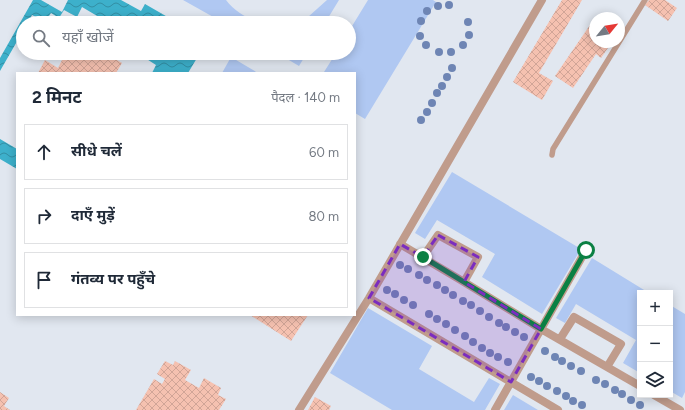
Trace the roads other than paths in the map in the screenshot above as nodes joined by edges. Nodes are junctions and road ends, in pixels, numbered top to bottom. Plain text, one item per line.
1 (542, 0) edge
2 (645, 0) edge
3 (552, 155) dead end
4 (400, 244) junction
5 (586, 250) dead end
6 (423, 257) junction
7 (464, 282) junction
8 (369, 298) junction
9 (541, 329) junction
10 (560, 339) junction
11 (607, 367) junction
12 (511, 382) junction
13 (637, 384) edge
14 (659, 398) edge
15 (299, 410) edge
16 (495, 410) edge
17 (558, 410) edge
18 (680, 410) edge

1 - 4 street
2 - 3 lane
4 - 6 street
4 - 8 street
5 - 9 street
6 - 7 street
6 - 7 street
7 - 9 street
8 - 12 street
8 - 15 street
9 - 10 street
9 - 12 street
10 - 11 street
10 - 11 street
11 - 13 street
12 - 16 street
12 - 17 street
14 - 18 street

